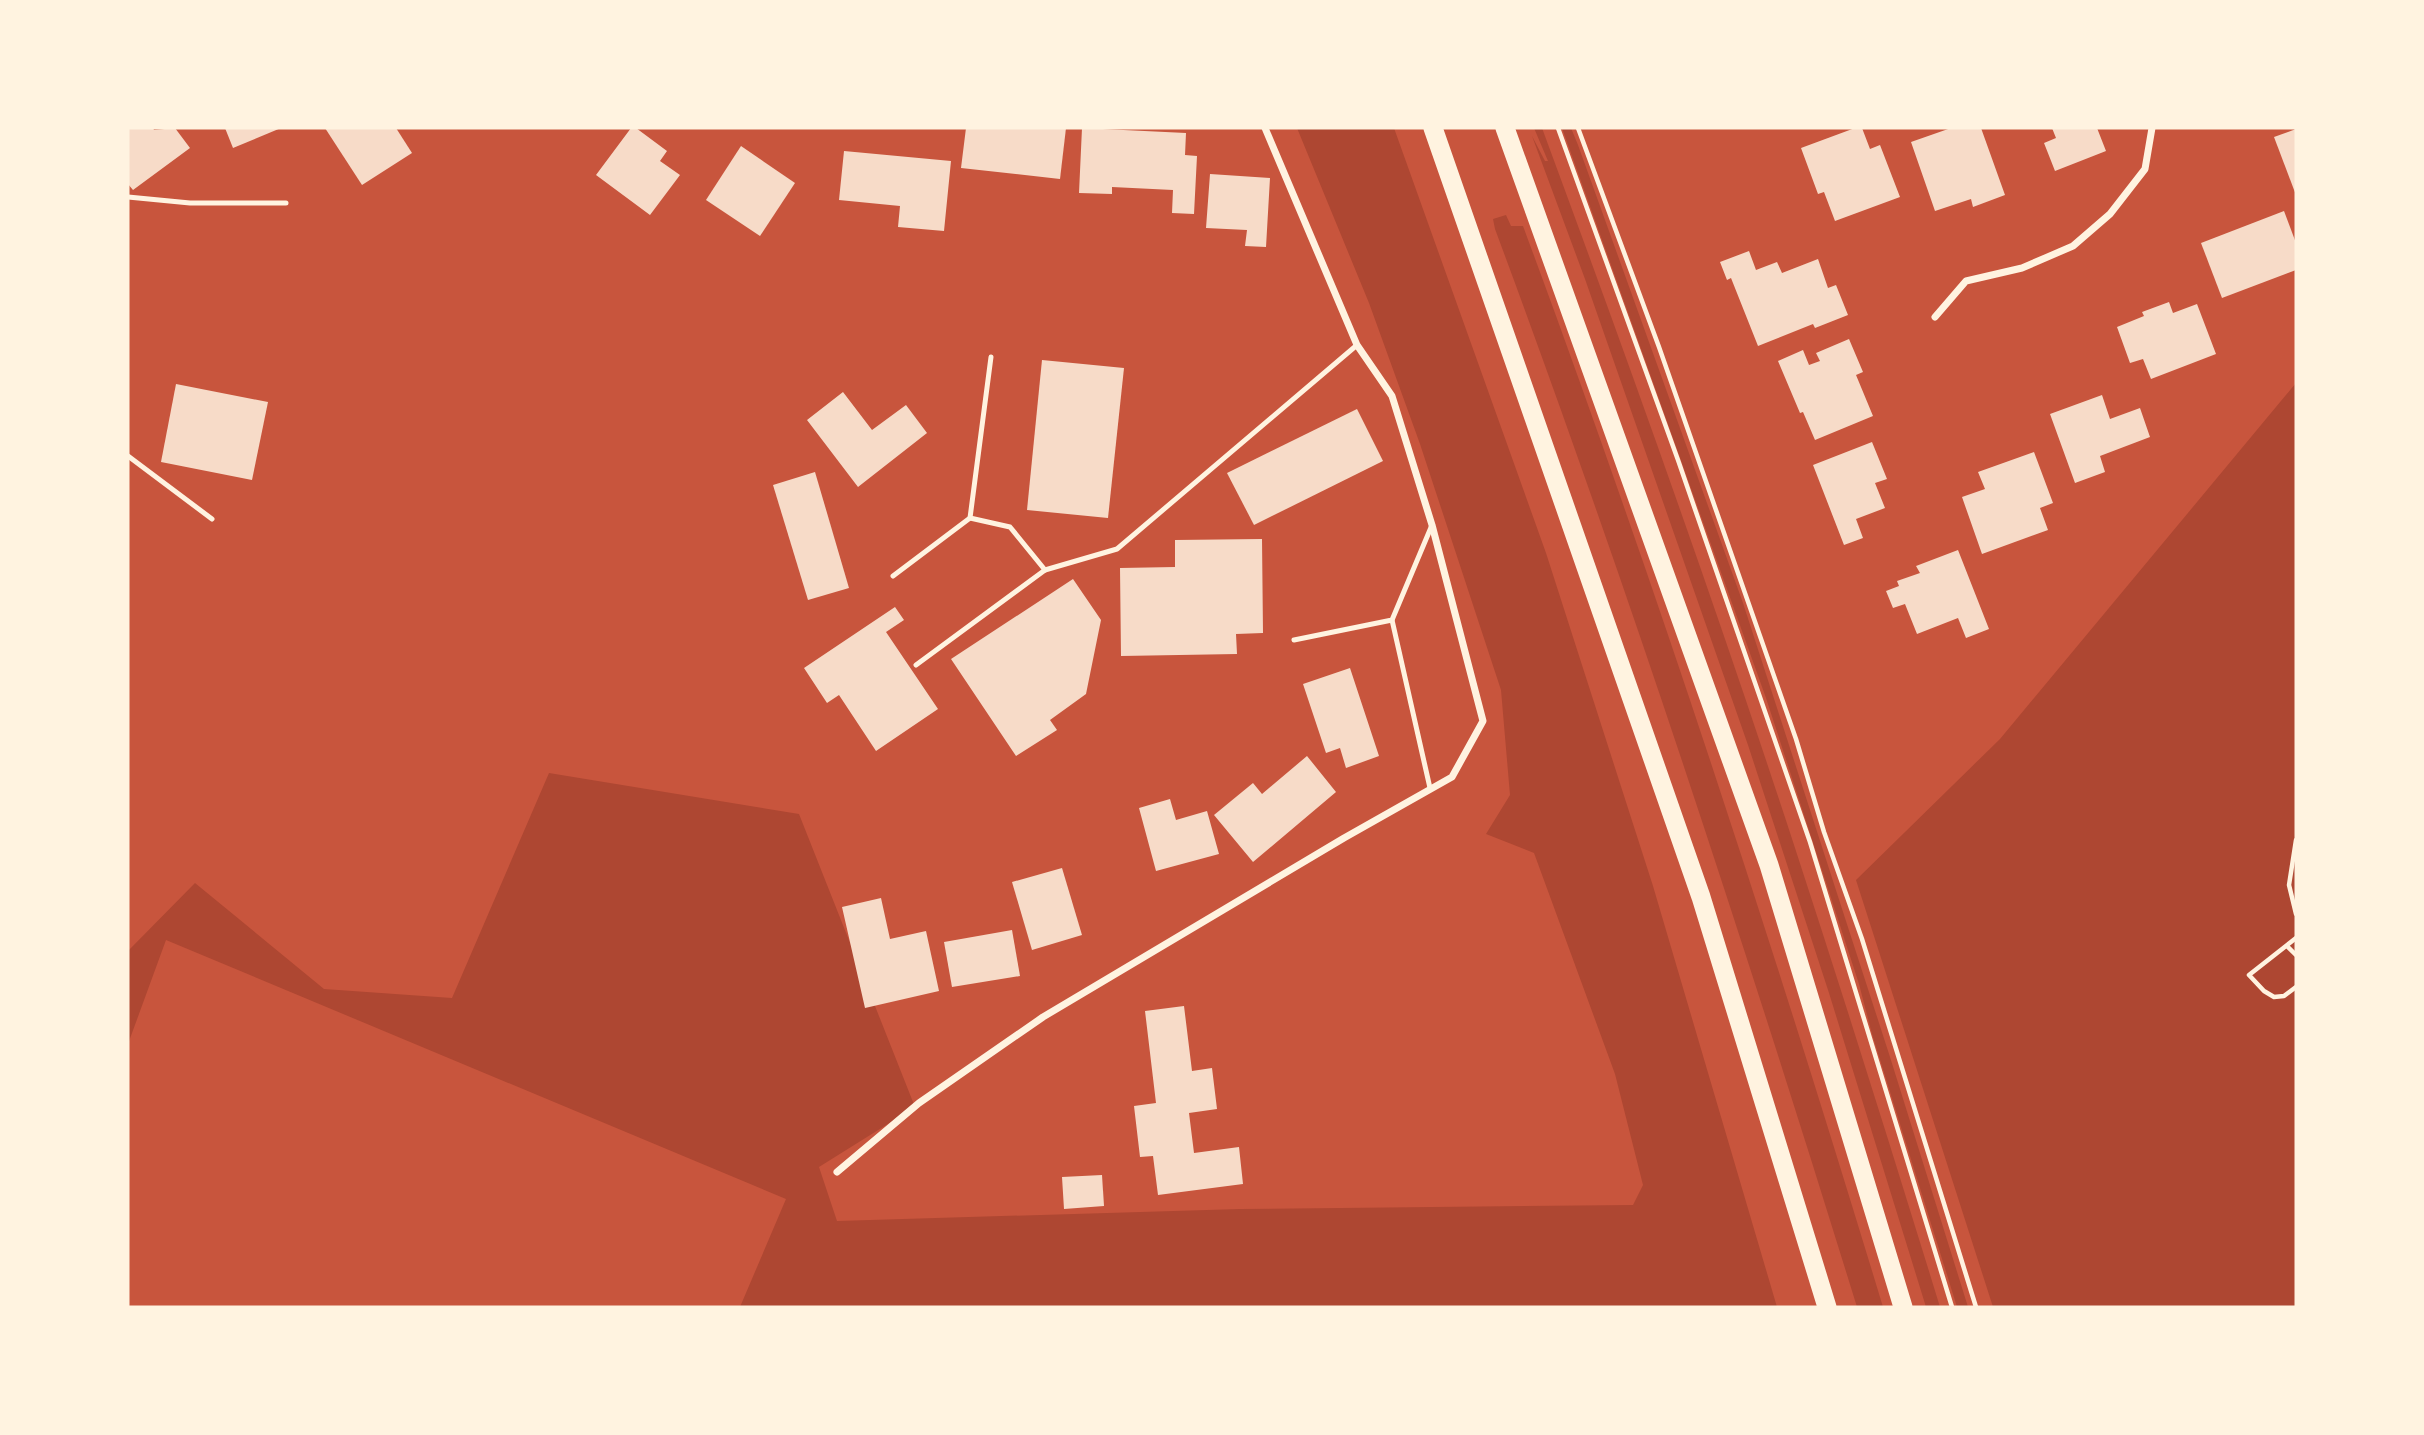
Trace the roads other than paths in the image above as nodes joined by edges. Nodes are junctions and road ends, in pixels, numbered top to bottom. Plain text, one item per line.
1 (1265, 128) edge
2 (1433, 128) edge
3 (1505, 128) edge
4 (2152, 128) edge
5 (128, 197) edge
6 (286, 203) dead end
7 (1935, 317) dead end
8 (1357, 345) junction
9 (991, 357) dead end
10 (128, 456) edge
11 (970, 518) junction
12 (212, 519) dead end
13 (1432, 525) junction
14 (1045, 570) junction
15 (893, 576) dead end
16 (1392, 620) junction
17 (1294, 640) dead end
18 (916, 665) dead end
19 (1430, 788) junction
20 (837, 1172) dead end
21 (1827, 1307) edge
22 (1903, 1307) edge

1 - 8 street
2 - 21 highway
3 - 22 highway
4 - 7 street
5 - 6 lane
8 - 13 street
8 - 14 lane
9 - 11 lane
10 - 12 lane
11 - 14 lane
11 - 15 lane
13 - 16 lane
13 - 19 street
14 - 18 lane
16 - 17 lane
16 - 19 lane
19 - 20 street

